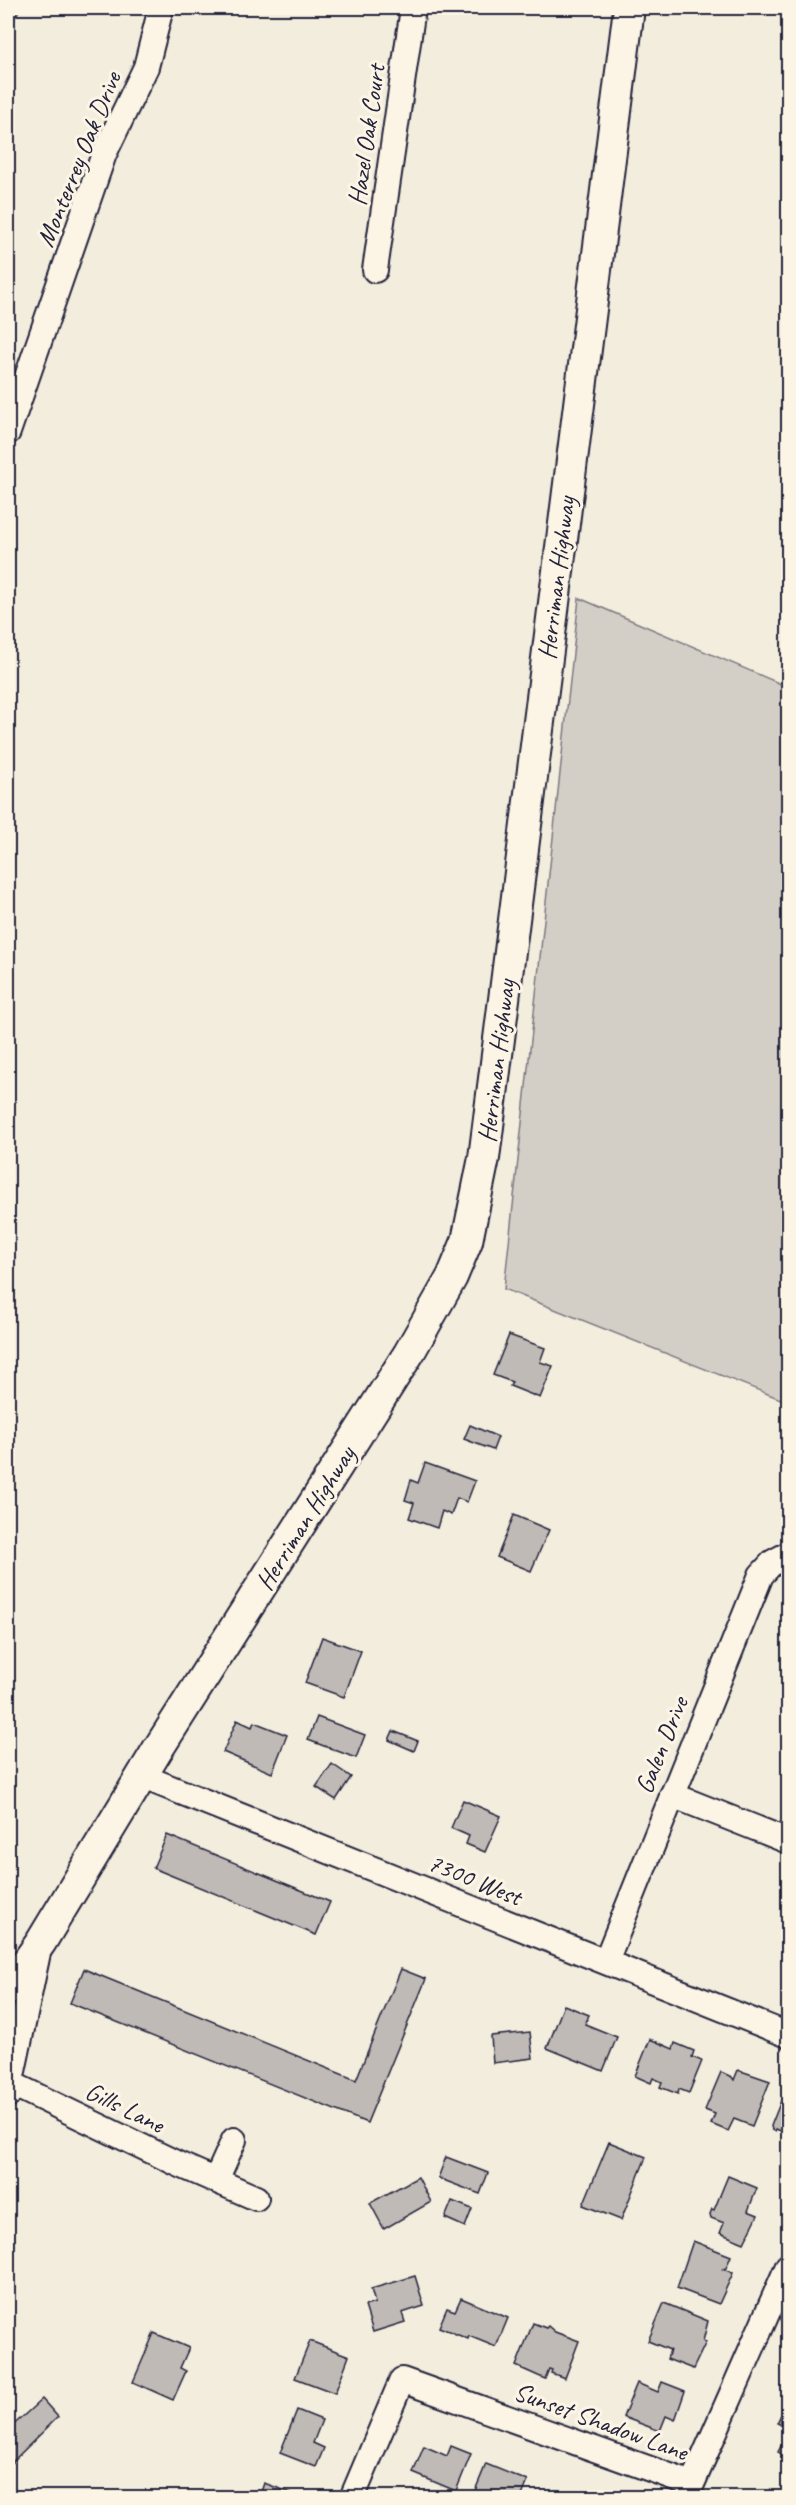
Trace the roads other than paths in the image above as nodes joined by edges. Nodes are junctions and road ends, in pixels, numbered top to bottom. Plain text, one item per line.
1 (161, 8) edge
2 (413, 8) edge
3 (629, 8) edge
4 (375, 270) dead end
5 (8, 432) edge
6 (784, 1556) edge
7 (141, 1776) junction
8 (672, 1795) junction
9 (789, 1841) edge
10 (41, 1942) junction
11 (606, 1961) junction
12 (8, 1989) edge
13 (789, 2035) edge
14 (9, 2089) edge
15 (234, 2140) dead end
16 (216, 2180) junction
17 (256, 2198) dead end
18 (789, 2266) edge
19 (352, 2498) edge

1 - 5 street, Monterrey Oak Drive
2 - 4 street, Hazel Oak Court
3 - 7 main road, Herriman Highway
6 - 8 street, Galen Drive
7 - 10 main road, Herriman Highway
7 - 11 street, 7300 West
8 - 9 street
8 - 11 street, Galen Drive
10 - 12 main road, Herriman Highway
10 - 14 street
11 - 13 street, 7300 West
14 - 16 street, Gills Lane
15 - 16 street
16 - 17 street, Gills Lane
18 - 19 street, Sunset Shadow Lane

